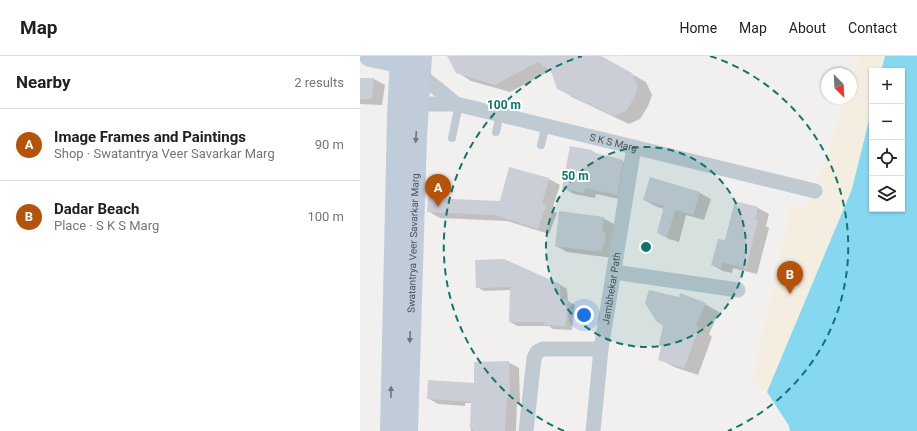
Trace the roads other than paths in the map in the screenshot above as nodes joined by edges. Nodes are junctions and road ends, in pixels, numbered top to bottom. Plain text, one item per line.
1 (370, 56) edge
2 (400, 59) edge
3 (421, 66) edge
4 (408, 102) junction
5 (457, 104) junction
6 (500, 114) junction
7 (546, 125) junction
8 (496, 132) dead end
9 (452, 138) dead end
10 (541, 145) dead end
11 (634, 146) junction
12 (815, 191) dead end
13 (614, 272) junction
14 (738, 290) dead end
15 (602, 349) junction
16 (391, 431) edge
17 (407, 431) edge
18 (526, 431) edge
19 (593, 431) edge

1 - 2 main road
2 - 3 main road
2 - 4 main road, Swatantrya Veer Savarkar Marg
3 - 4 main road, Swatantrya Veer Savarkar Marg
3 - 5 street, S K S Marg
4 - 5 street
16 -> 4 main road, Swatantrya Veer Savarkar Marg
4 -> 17 main road, Swatantrya Veer Savarkar Marg
5 - 6 street, S K S Marg
5 - 9 lane
6 - 7 street, S K S Marg
6 - 8 lane
7 - 10 lane
7 - 11 street, S K S Marg
11 - 12 street, S K S Marg
11 - 13 street, Jambhekar Path
13 - 14 street
13 - 15 street, Jambhekar Path
15 - 18 street
15 - 19 street, Jambhekar Path

